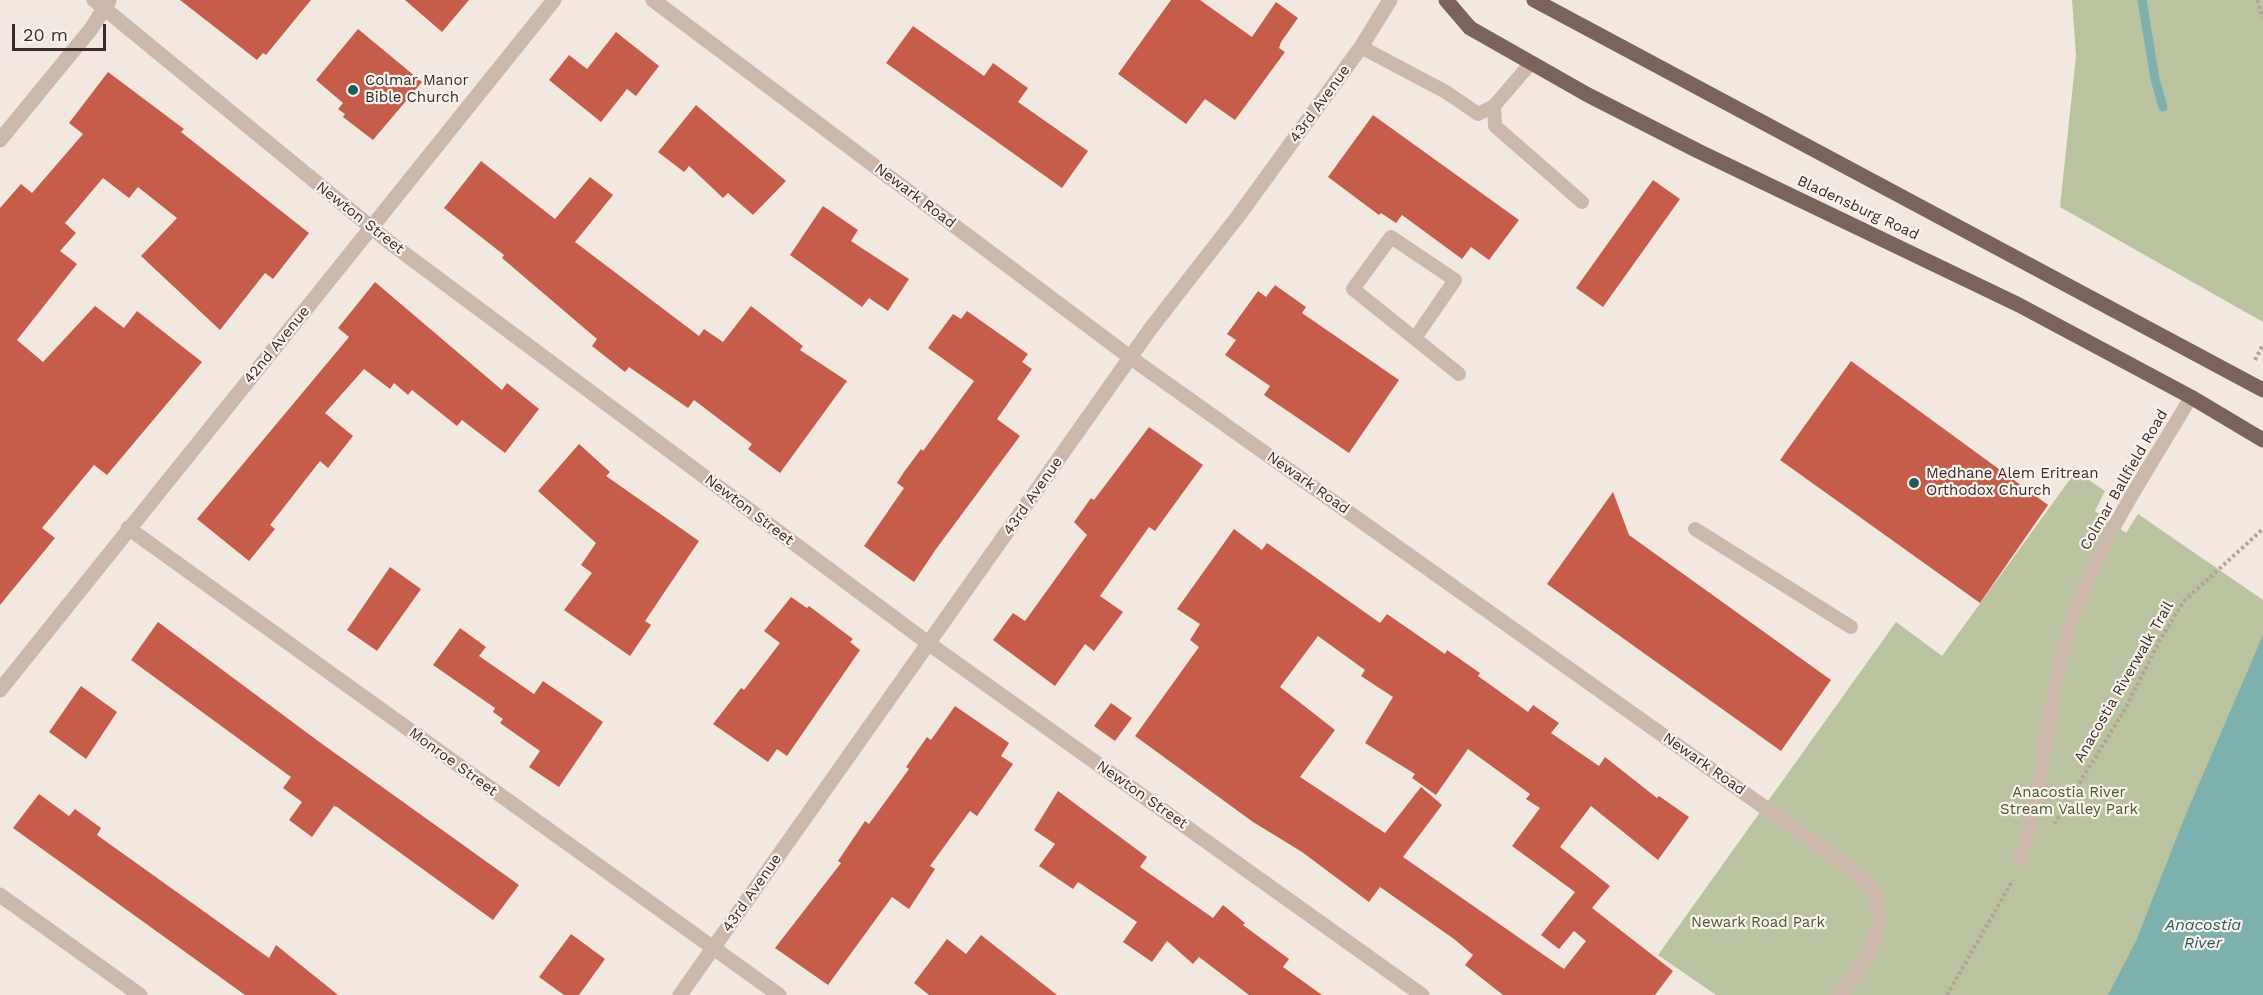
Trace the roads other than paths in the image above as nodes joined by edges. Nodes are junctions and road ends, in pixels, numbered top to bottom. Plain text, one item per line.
1 (554, 0) edge
2 (653, 0) edge
3 (1390, 0) edge
4 (1446, 0) edge
5 (1534, 0) edge
6 (102, 3) edge
7 (1361, 47) junction
8 (1532, 63) junction
9 (1494, 106) junction
10 (0, 140) edge
11 (1582, 202) dead end
12 (370, 228) junction
13 (1415, 338) junction
14 (1131, 358) junction
15 (1459, 374) dead end
16 (2263, 390) edge
17 (2191, 397) junction
18 (2263, 440) edge
19 (128, 528) junction
20 (1695, 529) dead end
21 (1851, 627) dead end
22 (928, 644) junction
23 (0, 690) edge
24 (2020, 860) dead end
25 (0, 895) edge
26 (713, 949) junction
27 (140, 995) edge
28 (680, 995) edge
29 (779, 995) edge
30 (1422, 995) edge
31 (1840, 995) edge

1 - 12 street, 42nd Avenue
2 - 14 street, Newark Road
3 - 7 street, 43rd Avenue
4 - 8 main road, Bladensburg Road
5 - 16 main road, Bladensburg Road
6 - 10 street
6 - 12 street, Newton Street
7 - 9 lane
7 - 14 street, 43rd Avenue
8 - 9 lane
8 - 17 main road, Bladensburg Road
9 - 11 lane
12 - 19 street, 42nd Avenue
12 - 22 street, Newton Street
13 - 13 lane
13 - 15 lane
14 - 22 street, 43rd Avenue
14 - 31 street, Newark Road
17 - 18 main road, Bladensburg Road
17 - 24 lane, Colmar Ballfield Road
19 - 23 street, 42nd Avenue
19 - 26 street, Monroe Street
20 - 21 lane
22 - 26 street, 43rd Avenue
22 - 30 street, Newton Street
25 - 27 street
26 - 28 street, 43rd Avenue
26 - 29 street, Monroe Street

